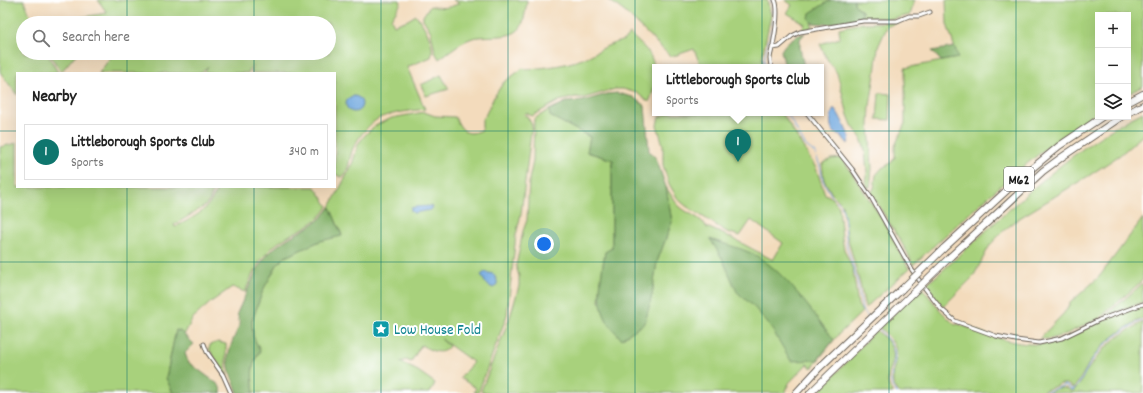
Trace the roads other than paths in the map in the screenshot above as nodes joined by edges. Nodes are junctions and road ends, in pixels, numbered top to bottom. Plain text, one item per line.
1 (775, 0) edge
2 (930, 12) dead end
3 (772, 48) junction
4 (771, 64) edge
5 (1143, 94) edge
6 (1131, 100) edge
7 (1143, 105) edge
8 (1131, 111) edge
9 (809, 116) edge
10 (1098, 120) edge
11 (1117, 120) edge
12 (1143, 304) edge
13 (204, 344) dead end
14 (231, 393) edge
15 (796, 393) edge
16 (810, 393) edge

1 - 3 street
2 - 3 street
3 - 4 street
5 - 6 highway
7 - 8 highway
9 - 12 street
10 - 15 highway, M62, bridge
11 - 16 highway, M62, bridge
13 - 14 street

